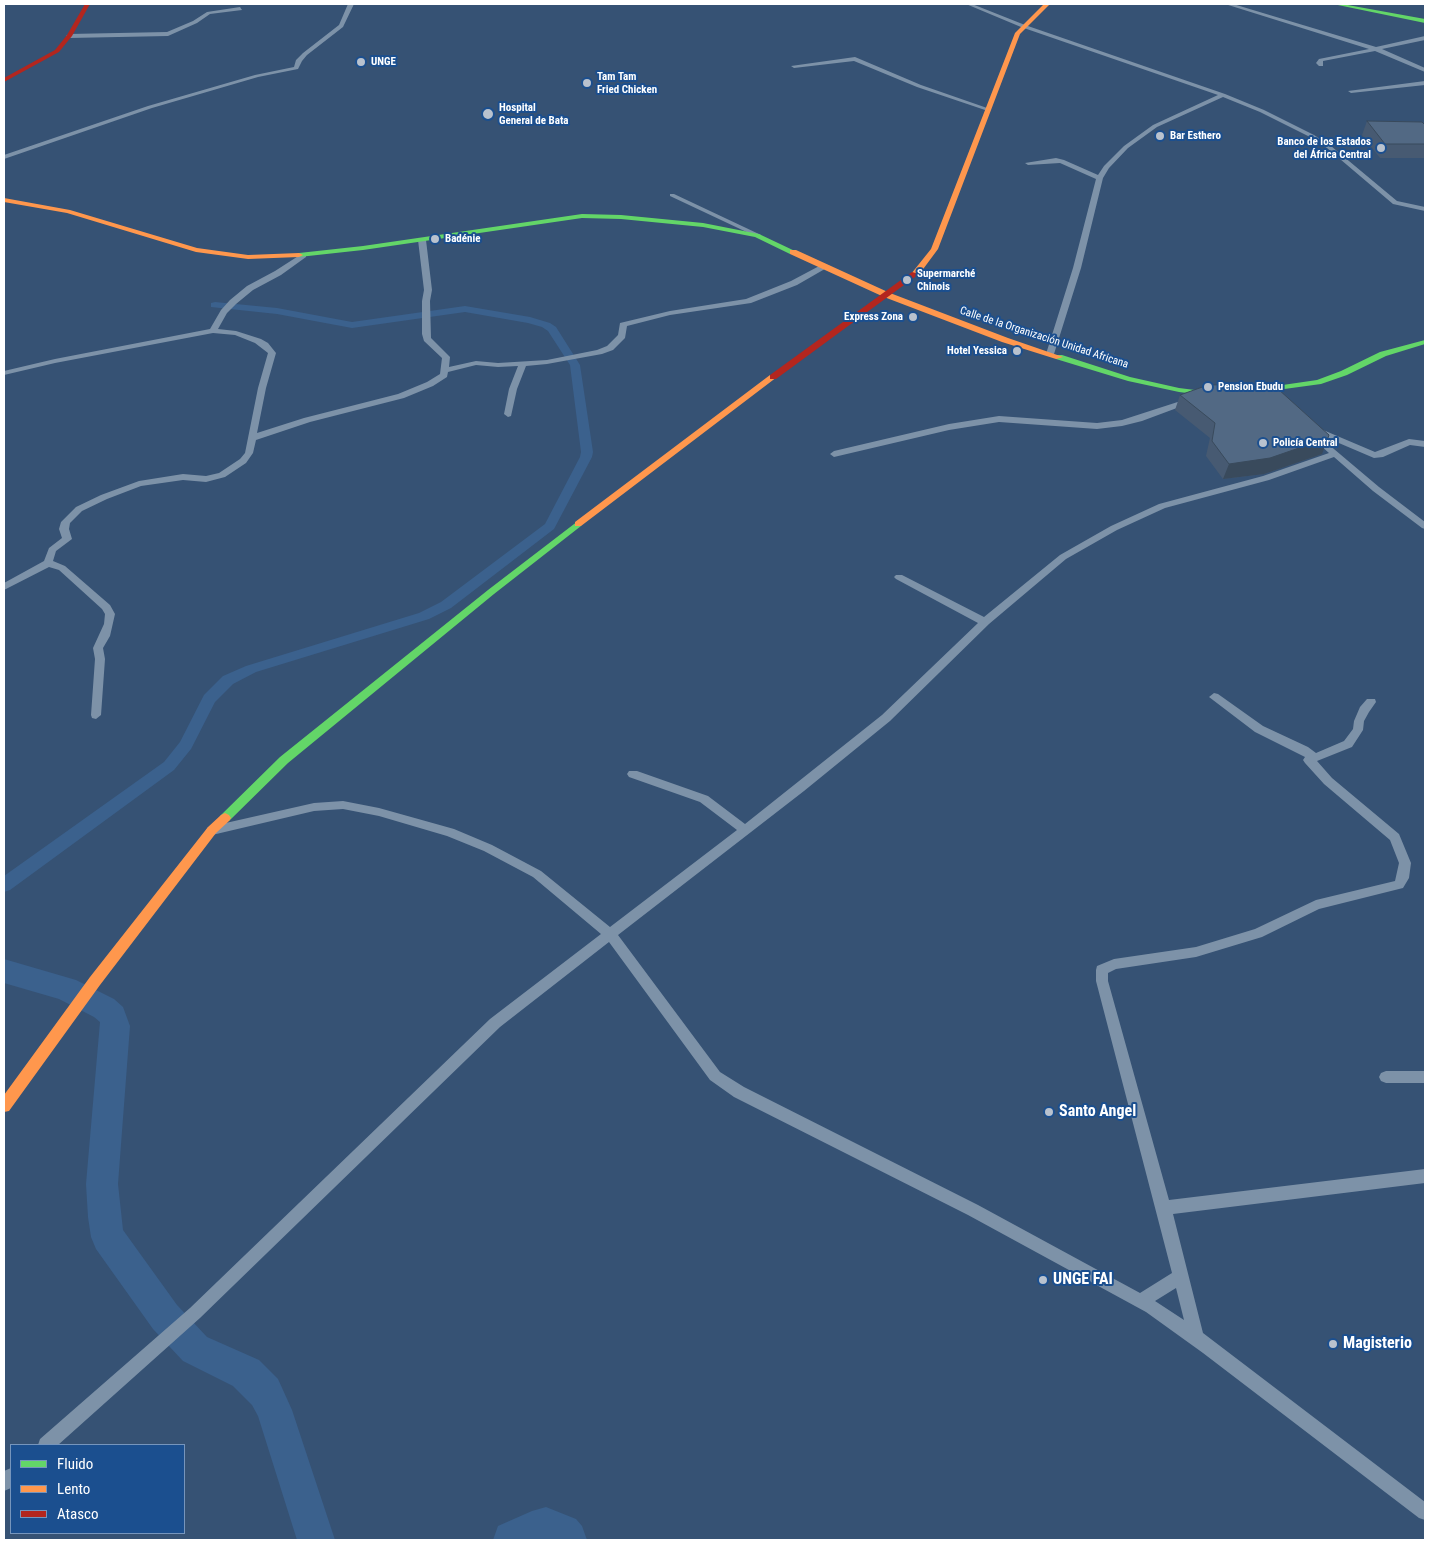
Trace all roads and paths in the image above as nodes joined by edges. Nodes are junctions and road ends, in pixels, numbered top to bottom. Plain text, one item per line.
1 (87, 4) edge
2 (351, 4) edge
3 (968, 4) edge
4 (1046, 4) edge
5 (1228, 4) edge
6 (1335, 4) edge
7 (240, 9) dead end
8 (1424, 20) edge
9 (1023, 26) junction
10 (69, 36) junction
11 (1425, 38) edge
12 (1376, 49) junction
13 (1321, 65) dead end
14 (794, 66) dead end
15 (1425, 70) edge
16 (4, 80) edge
17 (1425, 83) edge
18 (1352, 91) dead end
19 (1223, 95) junction
20 (987, 109) junction
21 (4, 157) edge
22 (1028, 163) dead end
23 (1100, 178) junction
24 (672, 195) dead end
25 (4, 200) edge
26 (1425, 210) edge
27 (757, 235) junction
28 (422, 240) junction
29 (303, 255) junction
30 (826, 266) junction
31 (887, 295) junction
32 (213, 331) junction
33 (1425, 342) edge
34 (1050, 354) junction
35 (523, 364) junction
36 (445, 370) junction
37 (4, 373) edge
38 (1239, 392) edge
39 (1222, 393) edge
40 (1202, 394) junction
41 (508, 414) dead end
42 (252, 438) junction
43 (1425, 444) edge
44 (834, 454) dead end
45 (1335, 454) junction
46 (1425, 526) edge
47 (48, 563) junction
48 (899, 578) dead end
49 (4, 587) edge
50 (985, 622) junction
51 (1214, 697) dead end
52 (1371, 702) dead end
53 (96, 715) dead end
54 (1308, 760) junction
55 (633, 774) dead end
56 (212, 830) junction
57 (746, 830) junction
58 (611, 935) junction
59 (1386, 1077) dead end
60 (1425, 1077) edge
61 (4, 1106) edge
62 (1425, 1176) edge
63 (1164, 1208) junction
64 (1181, 1276) junction
65 (1142, 1302) junction
66 (1196, 1338) junction
67 (47, 1444) edge
68 (1425, 1512) edge

1 - 10 main road
2 - 21 street
3 - 9 street
4 - 9 main road
5 - 12 street
6 - 8 main road
7 - 10 street
9 - 19 street
9 - 20 main road
10 - 16 main road
11 - 12 street
12 - 13 street
12 - 15 street
14 - 20 street
17 - 18 street
19 - 23 street
19 - 26 street
20 - 31 main road
22 - 23 street
23 - 34 street
24 - 27 street, Calle de la Organización Unidad Africana
25 - 29 main road
27 - 28 main road
27 - 30 main road, Calle de la Organización Unidad Africana
28 - 29 main road
28 - 36 street
29 - 32 street
30 - 31 main road, Calle de la Organización Unidad Africana
30 - 35 street
31 - 34 main road, Calle de la Organización Unidad Africana
31 - 56 main road
32 - 37 street
32 - 42 street
33 - 38 main road
34 - 40 main road, Calle de la Organización Unidad Africana
35 - 36 street
35 - 41 street
36 - 42 street
39 - 40 main road, Calle de la Organización Unidad Africana
40 - 44 street
42 - 47 street
43 - 45 street
45 - 46 street
45 - 50 street
47 - 49 street
47 - 53 street
48 - 50 street
50 - 57 street
51 - 54 street
52 - 54 street
54 - 63 street
55 - 57 street
56 - 58 street
56 - 61 main road
57 - 58 street
58 - 65 street
58 - 67 street
59 - 60 street
62 - 63 street
63 - 64 street
64 - 65 street
64 - 66 street
65 - 66 street
66 - 68 street

